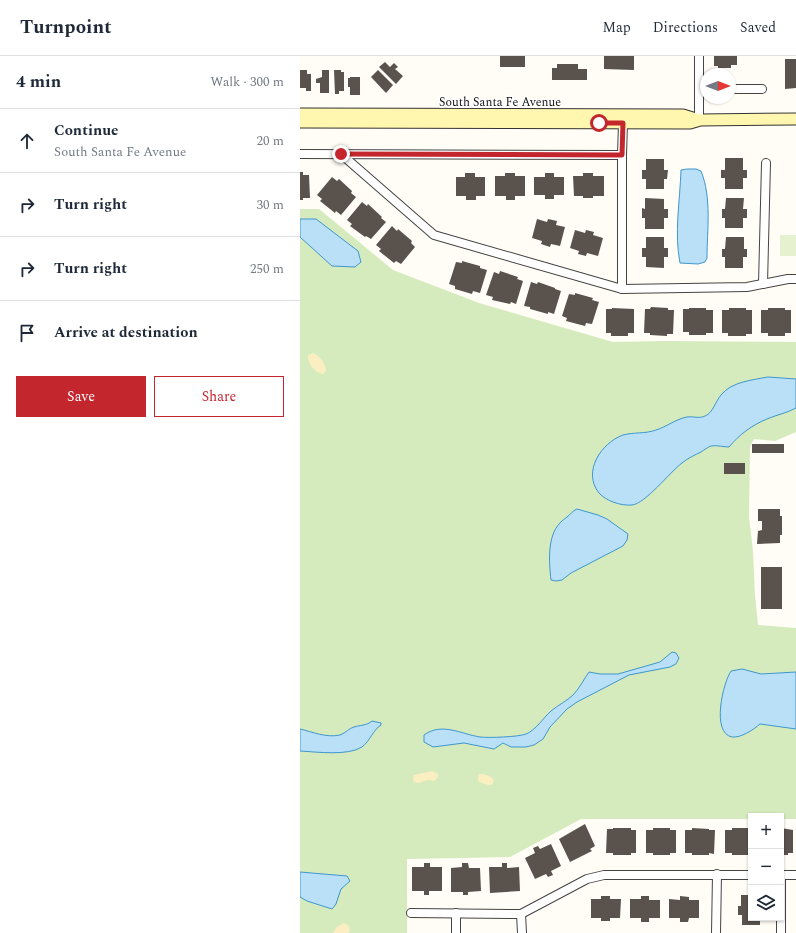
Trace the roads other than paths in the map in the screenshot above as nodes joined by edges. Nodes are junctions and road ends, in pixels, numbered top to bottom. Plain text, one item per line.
1 (699, 56) edge
2 (700, 68) edge
3 (736, 89) edge
4 (762, 89) dead end
5 (701, 104) edge
6 (300, 114) edge
7 (796, 119) edge
8 (699, 120) junction
9 (300, 122) edge
10 (623, 123) junction
11 (300, 154) edge
12 (341, 154) junction
13 (622, 155) junction
14 (766, 163) dead end
15 (796, 279) edge
16 (763, 284) junction
17 (622, 289) junction
18 (717, 874) junction
19 (748, 875) edge
20 (784, 875) edge
21 (796, 876) edge
22 (781, 885) edge
23 (411, 913) dead end
24 (456, 913) junction
25 (521, 914) junction
26 (456, 933) edge
27 (522, 933) edge
28 (716, 933) edge
29 (781, 933) edge

1 - 2 street
3 - 4 street
5 - 8 street
6 - 8 main road, South Santa Fe Avenue
7 - 8 main road, South Santa Fe Avenue
8 - 10 main road, South Santa Fe Avenue
9 - 10 main road, South Santa Fe Avenue
10 - 13 street
11 - 12 street
12 - 13 street
12 - 17 street
13 - 17 street
14 - 16 street
15 - 16 street
16 - 17 street
18 - 19 street
18 - 25 street
18 - 28 street
20 - 21 street
22 - 29 street
23 - 24 street
24 - 25 street
24 - 26 street
25 - 27 street

